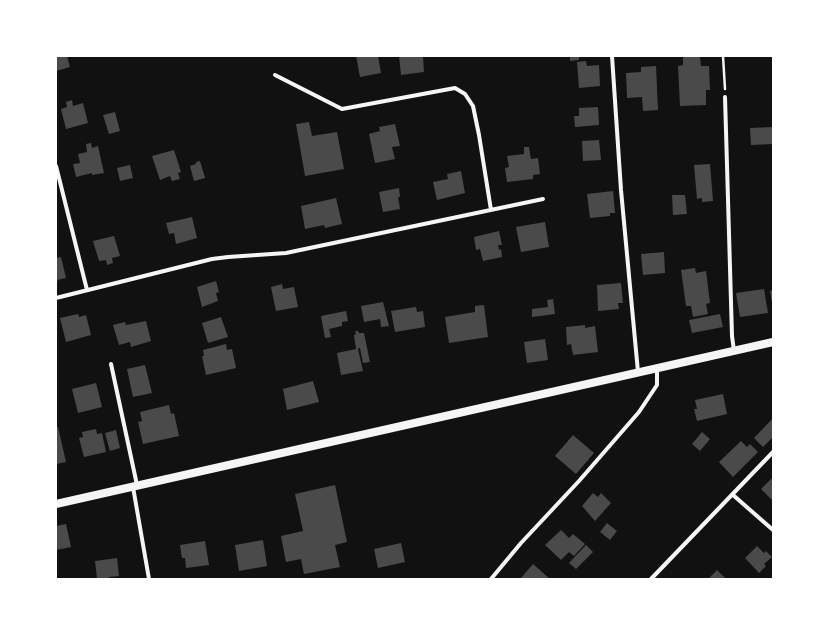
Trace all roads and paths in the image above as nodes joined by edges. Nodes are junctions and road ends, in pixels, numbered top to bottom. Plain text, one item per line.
1 (612, 56) edge
2 (723, 56) edge
3 (275, 74) dead end
4 (725, 97) joint
5 (56, 166) edge
6 (543, 199) dead end
7 (491, 210) junction
8 (87, 290) junction
9 (56, 298) edge
10 (773, 342) edge
11 (734, 351) junction
12 (111, 364) dead end
13 (657, 368) junction
14 (638, 373) junction
15 (773, 452) edge
16 (135, 486) junction
17 (733, 494) junction
18 (56, 504) edge
19 (773, 530) edge
20 (149, 579) edge
21 (491, 579) edge
22 (651, 579) edge

1 - 14 street
2 - 4 path
3 - 7 street
4 - 11 street
5 - 8 street
6 - 7 street
7 - 8 street
8 - 9 street
10 - 11 main road
11 - 13 main road
12 - 16 street
13 - 14 main road
13 - 21 street
14 - 16 main road
15 - 17 street
16 - 18 main road
16 - 20 street
17 - 19 street
17 - 22 street

